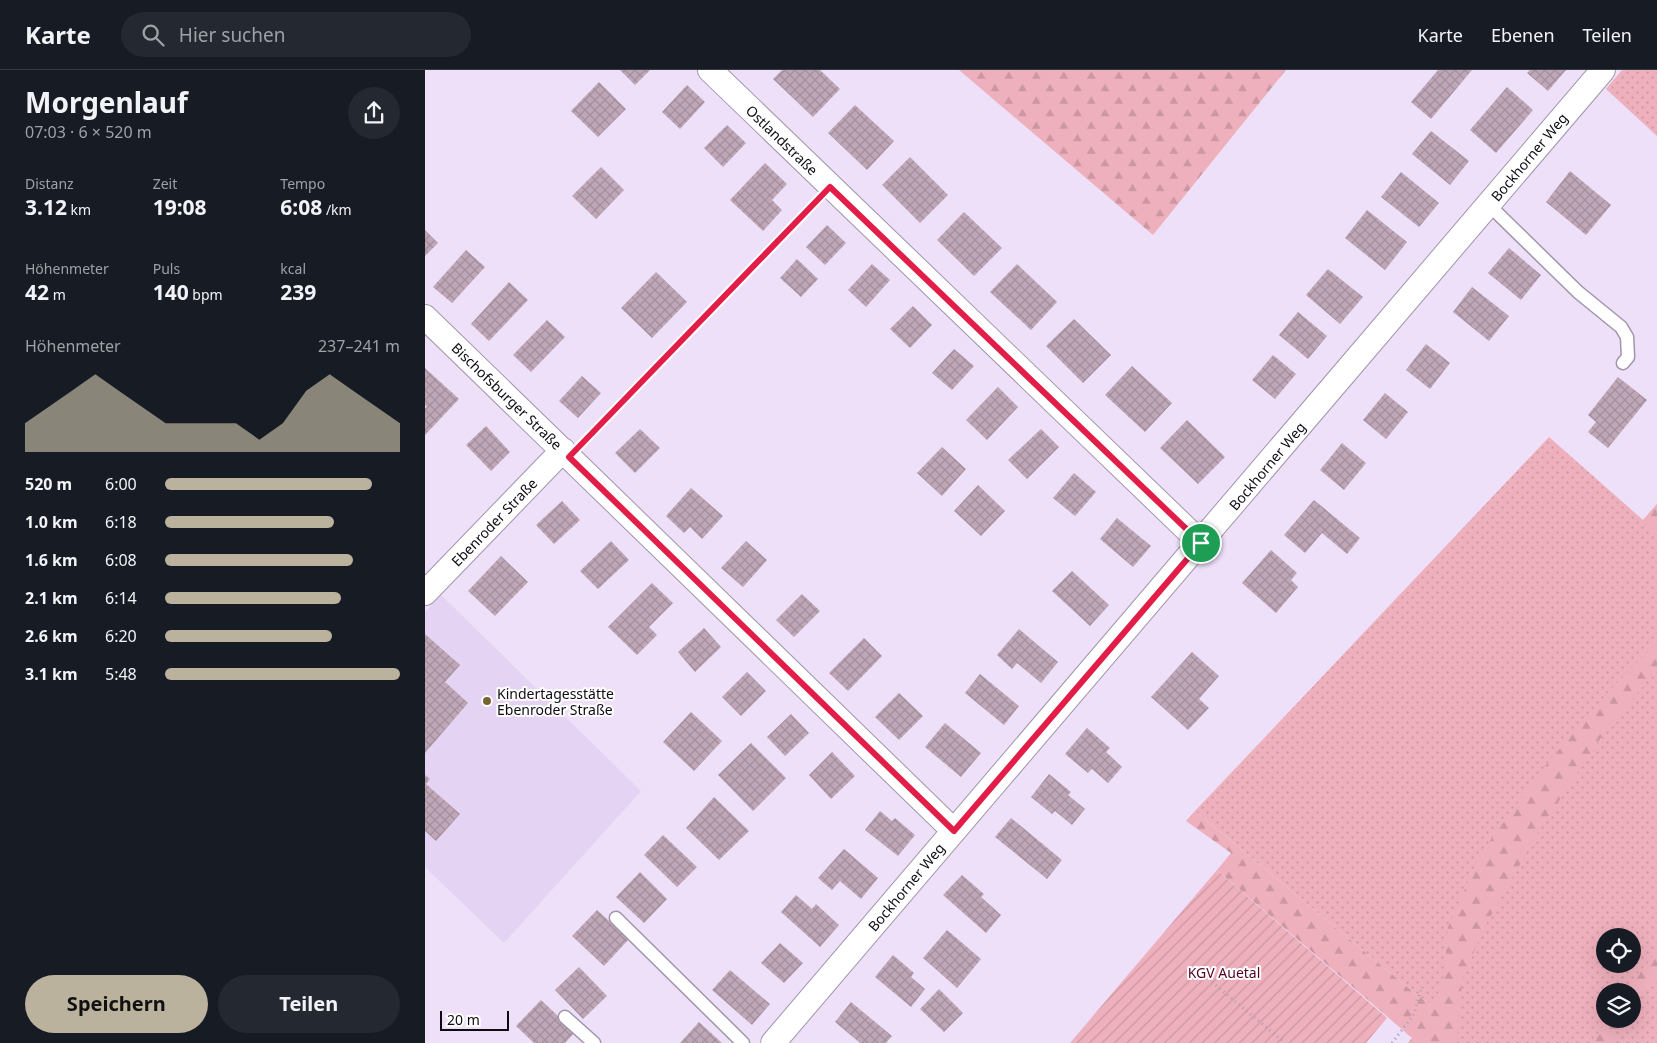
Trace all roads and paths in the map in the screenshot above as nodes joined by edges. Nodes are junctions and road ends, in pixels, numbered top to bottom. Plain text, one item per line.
1 (710, 70) edge
2 (1603, 70) edge
3 (830, 187) junction
4 (1489, 205) junction
5 (425, 317) edge
6 (1623, 363) dead end
7 (566, 454) junction
8 (1201, 543) junction
9 (425, 593) edge
10 (954, 831) junction
11 (616, 918) dead end
12 (1212, 982) dead end
13 (1421, 989) dead end
14 (565, 1018) dead end
15 (594, 1043) edge
16 (743, 1043) edge
17 (773, 1043) edge
18 (1285, 1043) edge
19 (1392, 1043) edge

1 - 3 street, Ostlandstraße
2 - 4 street, Bockhorner Weg
3 - 7 path
3 - 8 street, Ostlandstraße
4 - 6 lane
4 - 8 street, Bockhorner Weg
5 - 7 street, Bischofsburger Straße
7 - 9 street, Ebenroder Straße
7 - 10 street, Bischofsburger Straße
8 - 10 street, Bockhorner Weg
10 - 17 street, Bockhorner Weg
11 - 16 lane
12 - 18 path
13 - 19 path
14 - 15 lane

